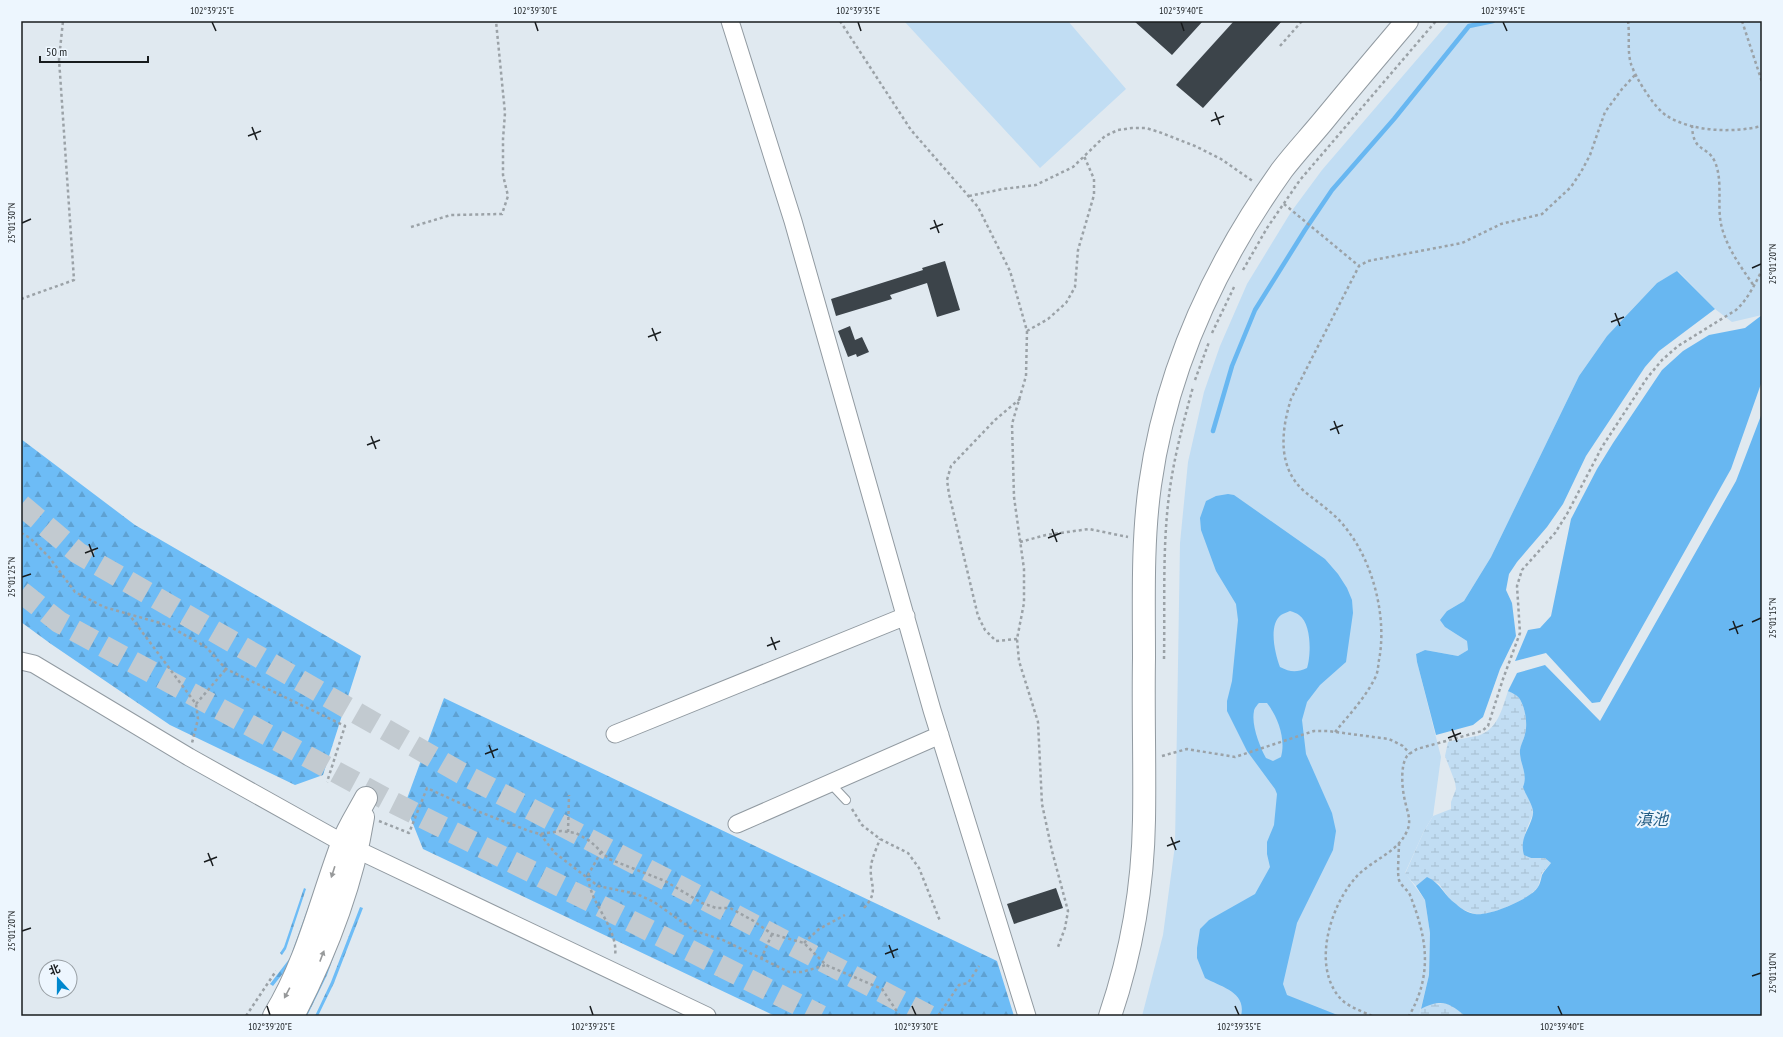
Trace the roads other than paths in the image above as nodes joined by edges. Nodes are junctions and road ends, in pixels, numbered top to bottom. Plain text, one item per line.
1 (730, 21) edge
2 (1407, 21) edge
3 (906, 616) junction
4 (21, 661) edge
5 (615, 734) dead end
6 (940, 735) junction
7 (830, 783) junction
8 (846, 800) road end
9 (363, 815) road end
10 (737, 824) dead end
11 (350, 846) junction
12 (274, 1016) edge
13 (293, 1016) edge
14 (707, 1016) edge
15 (1027, 1016) edge
16 (1110, 1016) edge

1 - 3 street
2 - 16 street
3 - 5 street
3 - 6 street
4 - 11 street
6 - 7 street
6 - 15 street
7 - 8 lane
7 - 10 street
9 - 11 street
11 -> 12 street
13 -> 11 street
11 - 14 street

